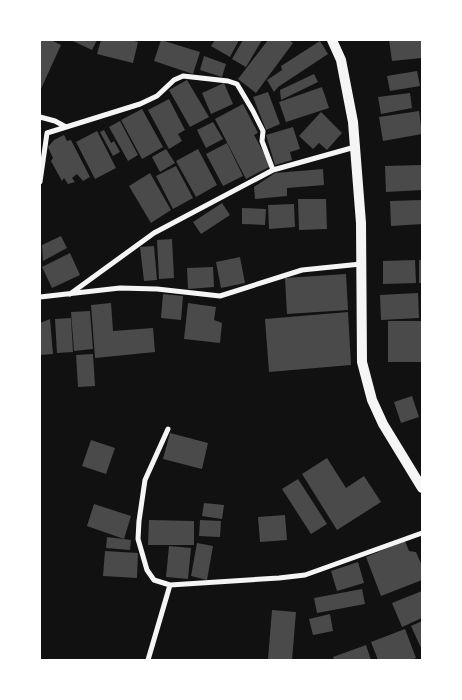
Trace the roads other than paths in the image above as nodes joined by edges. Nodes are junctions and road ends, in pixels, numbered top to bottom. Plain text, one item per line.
1 (332, 40) edge
2 (40, 117) edge
3 (66, 127) junction
4 (355, 147) junction
5 (273, 170) junction
6 (40, 182) edge
7 (361, 264) junction
8 (69, 294) junction
9 (40, 297) edge
10 (168, 429) dead end
11 (422, 488) edge
12 (422, 533) edge
13 (170, 585) junction
14 (148, 660) edge

1 - 4 main road
2 - 3 street
3 - 5 street
3 - 6 street
4 - 5 street
4 - 7 main road
5 - 8 street
7 - 8 street
7 - 11 main road
8 - 9 street
10 - 13 street
12 - 13 street
13 - 14 street

